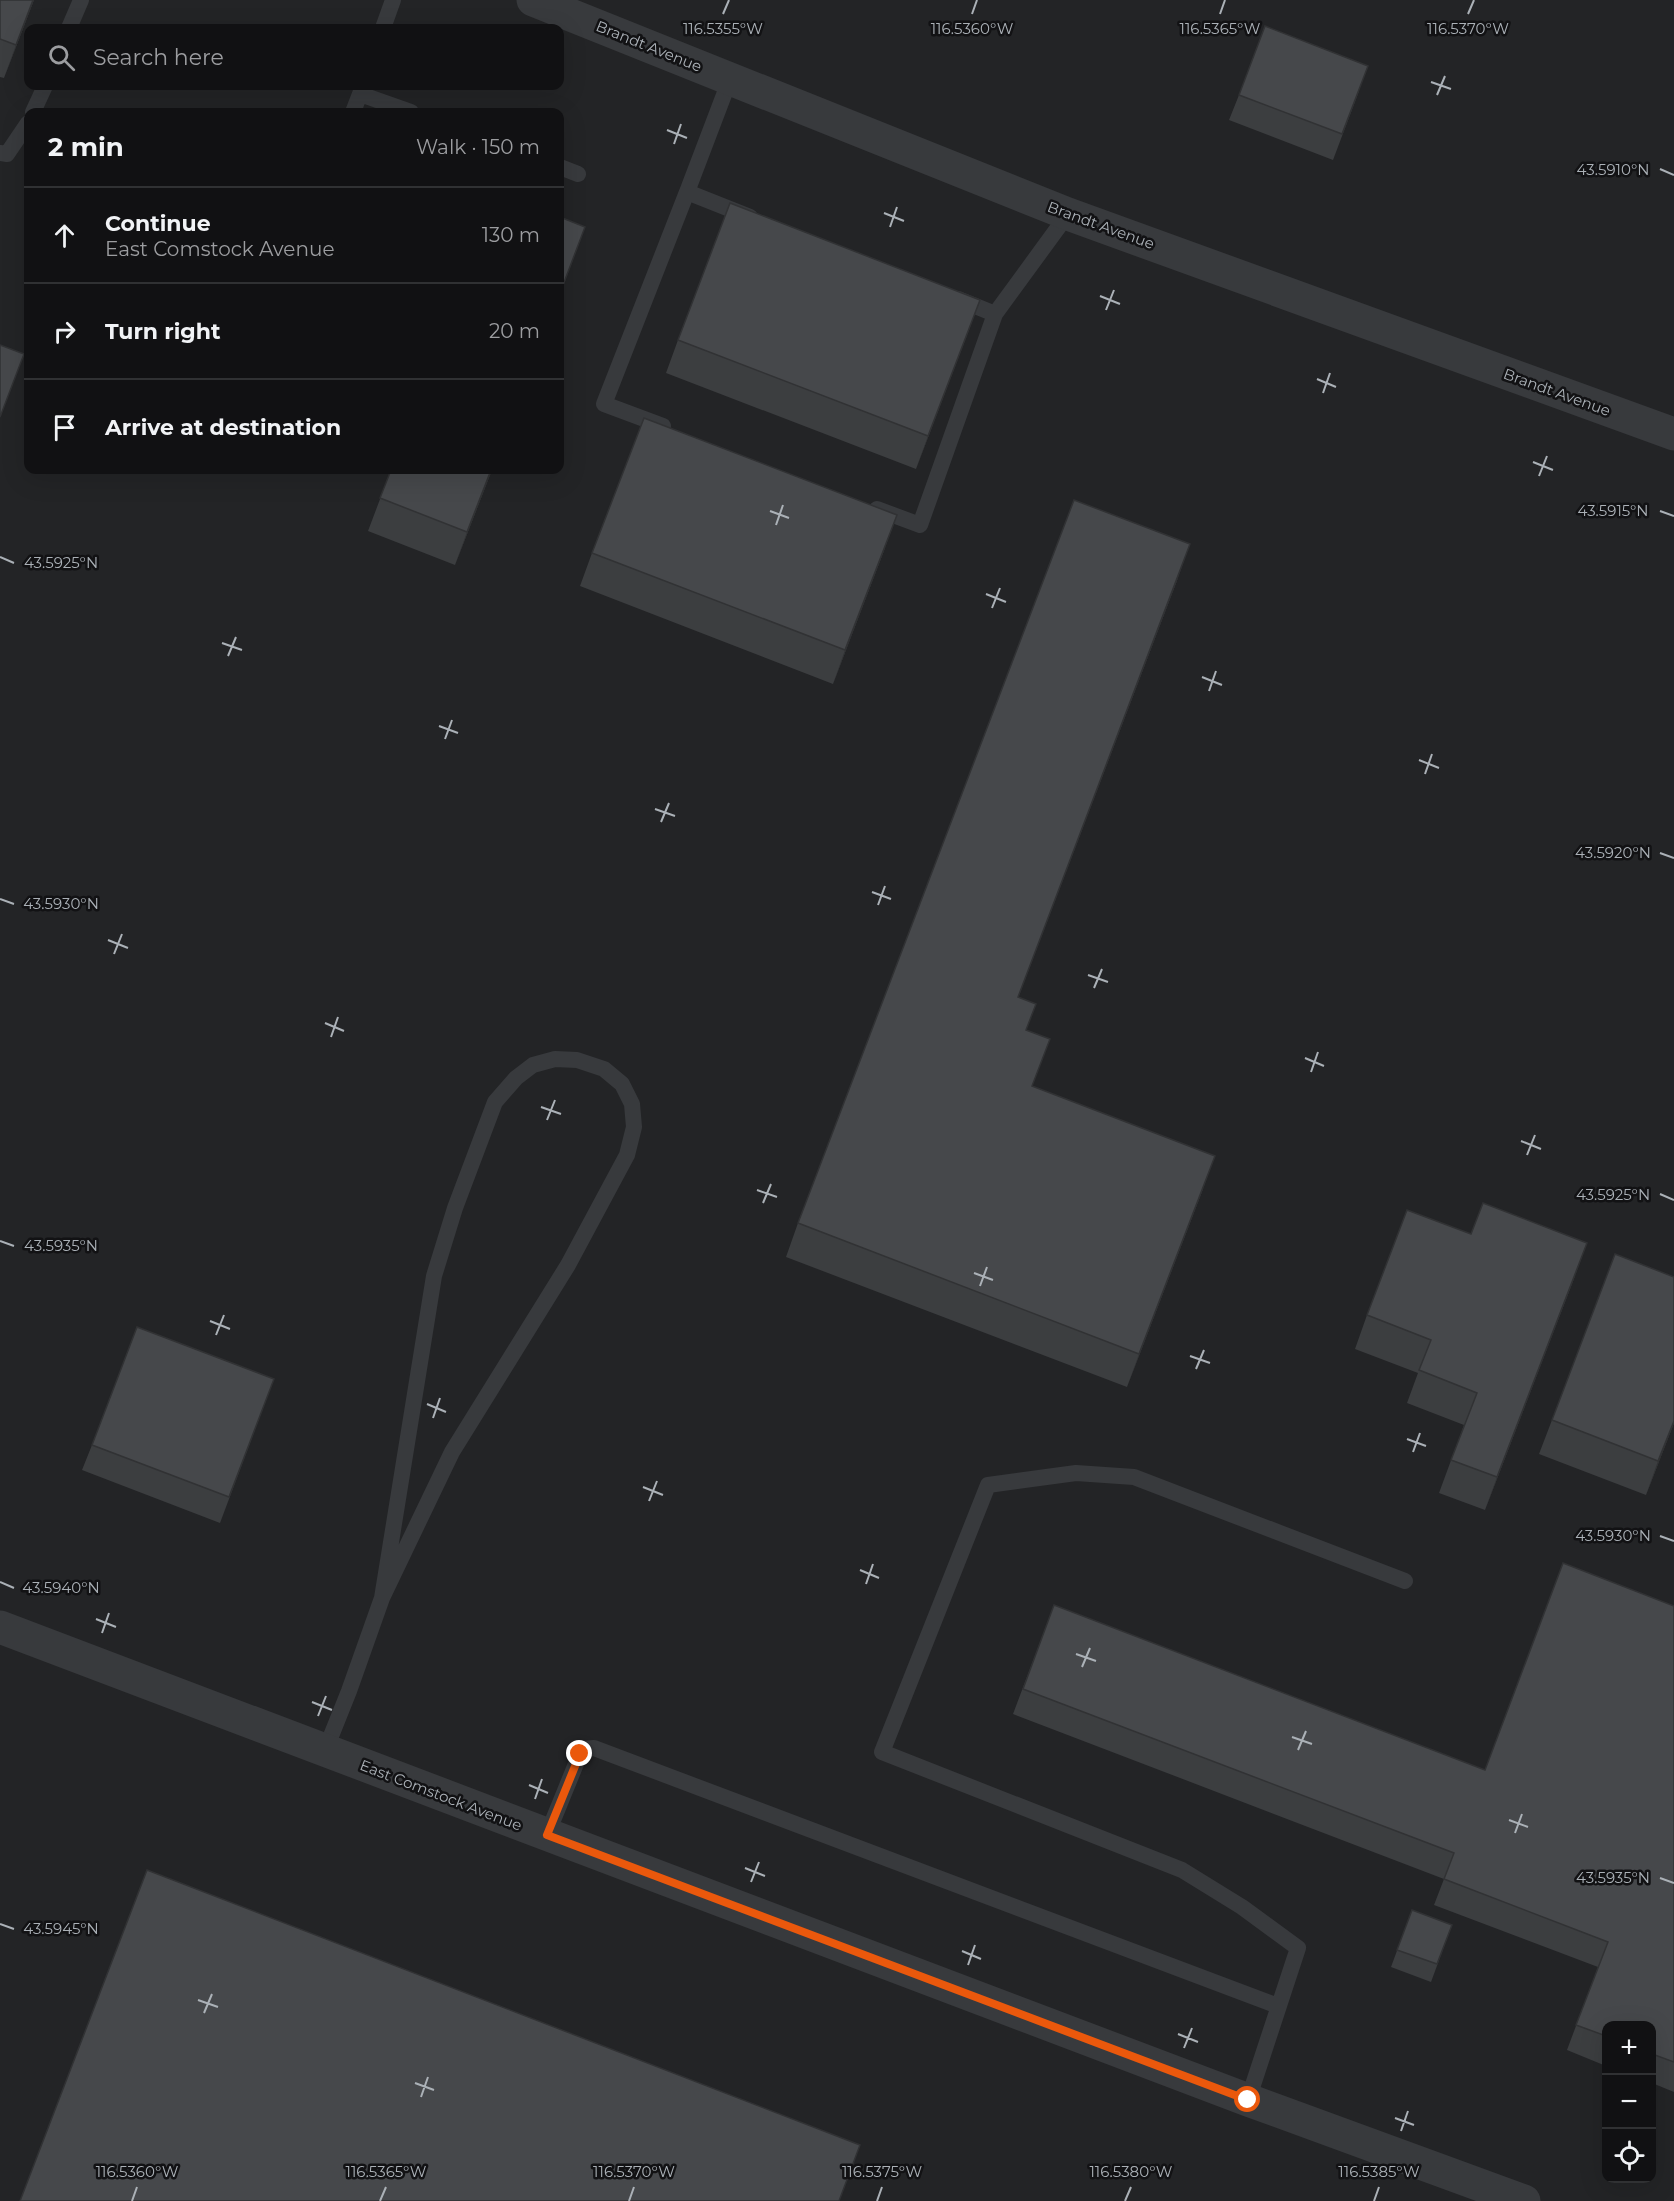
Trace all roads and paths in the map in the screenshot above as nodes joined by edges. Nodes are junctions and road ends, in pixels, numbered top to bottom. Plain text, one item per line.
1 (81, 0) edge
2 (393, 0) edge
3 (533, 0) edge
4 (576, 8) edge
5 (71, 24) edge
6 (384, 24) edge
7 (730, 79) junction
8 (43, 90) edge
9 (361, 90) edge
10 (35, 108) edge
11 (354, 108) edge
12 (402, 108) edge
13 (24, 129) edge
14 (0, 153) edge
15 (564, 169) edge
16 (578, 174) dead end
17 (687, 192) junction
18 (1068, 214) junction
19 (764, 223) edge
20 (940, 292) edge
21 (995, 314) junction
22 (680, 433) edge
23 (1674, 434) edge
24 (865, 504) edge
25 (1405, 1581) dead end
26 (382, 1598) junction
27 (0, 1627) edge
28 (325, 1751) junction
29 (547, 1835) junction
30 (1278, 2006) junction
31 (1248, 2100) junction
32 (1524, 2201) edge

1 - 5 lane
2 - 6 lane
3 - 4 street, Brandt Avenue
4 - 7 street, Brandt Avenue
7 - 17 lane
7 - 18 street, Brandt Avenue
8 - 10 lane
9 - 11 lane
9 - 12 lane
13 - 14 lane
15 - 16 lane
17 - 19 lane
17 - 22 lane
18 - 21 lane
18 - 23 street, Brandt Avenue
20 - 21 lane
21 - 24 lane
25 - 30 lane
26 - 26 lane
26 - 28 lane
27 - 28 street, East Comstock Avenue
28 - 29 street, East Comstock Avenue
29 - 30 lane
29 - 31 street, East Comstock Avenue
30 - 31 lane
31 - 32 street, East Comstock Avenue

